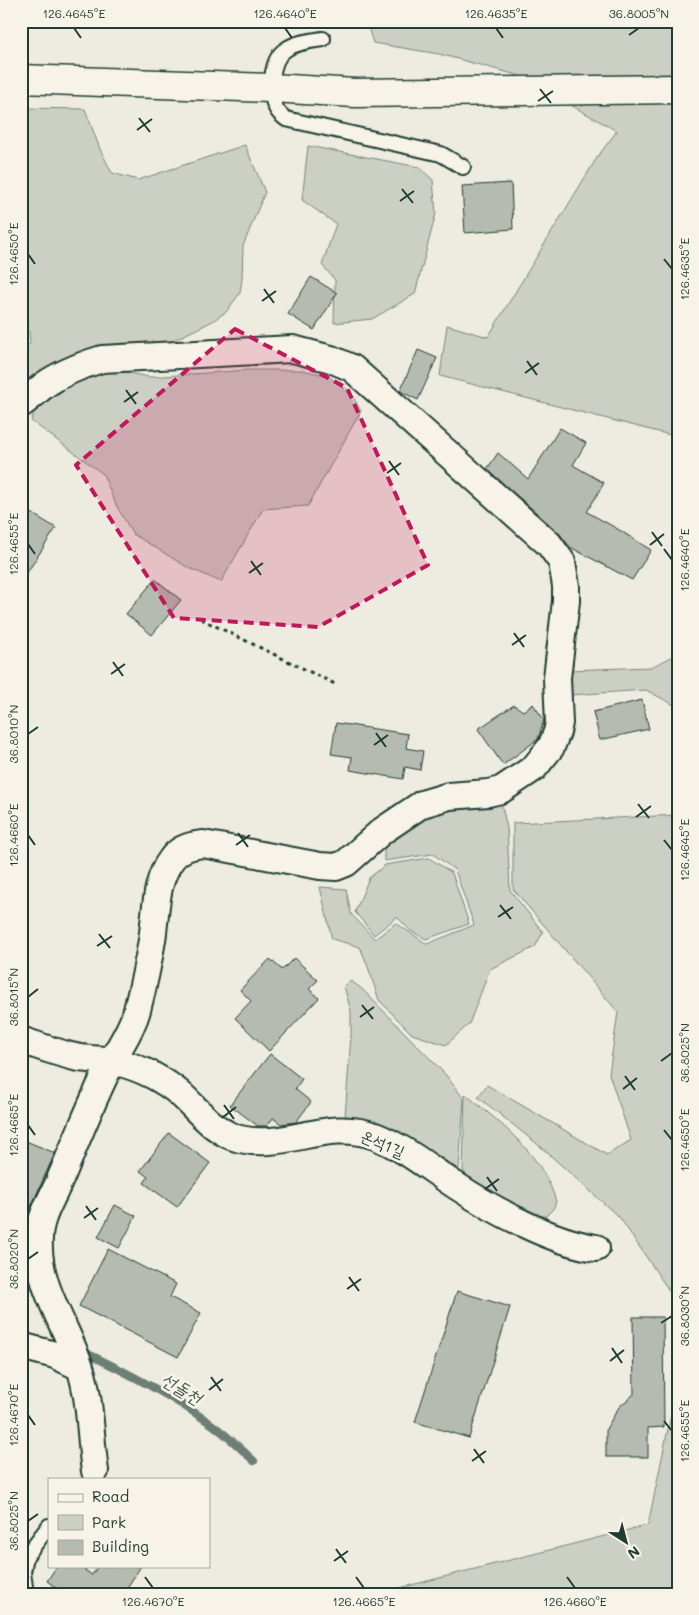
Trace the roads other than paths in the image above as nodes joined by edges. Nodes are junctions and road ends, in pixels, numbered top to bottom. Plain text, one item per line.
1 (323, 39) dead end
2 (21, 79) edge
3 (272, 88) junction
4 (678, 89) edge
5 (463, 167) dead end
6 (21, 404) edge
7 (21, 1040) edge
8 (112, 1061) junction
9 (596, 1248) dead end
10 (21, 1346) edge
11 (80, 1367) junction
12 (91, 1475) edge
13 (48, 1527) edge
14 (26, 1594) edge

1 - 3 lane
2 - 3 street
3 - 4 street
3 - 5 lane
6 - 8 street
7 - 8 street, 온석1길
8 - 9 street, 온석1길
8 - 11 street
10 - 11 street
11 - 12 street
13 - 14 lane

